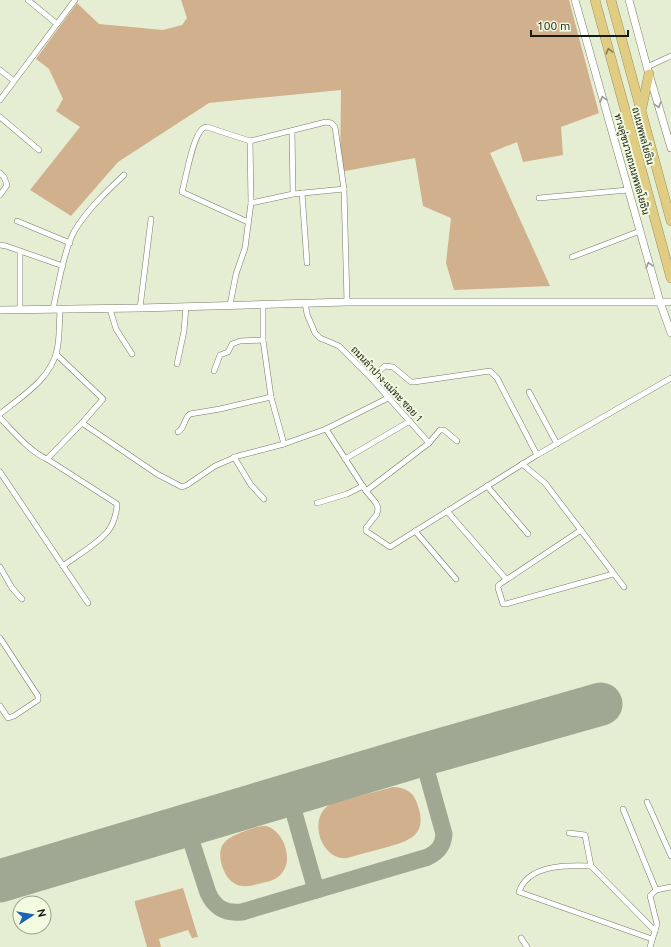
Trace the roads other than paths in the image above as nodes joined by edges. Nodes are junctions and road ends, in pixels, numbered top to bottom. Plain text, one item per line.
1 (28, 0) edge
2 (75, 0) edge
3 (575, 0) edge
4 (595, 0) edge
5 (611, 0) edge
6 (629, 0) edge
7 (57, 24) junction
8 (671, 56) edge
9 (0, 70) edge
10 (648, 70) junction
11 (14, 81) junction
12 (0, 100) edge
13 (641, 110) junction
14 (0, 117) edge
15 (292, 131) junction
16 (250, 141) junction
17 (671, 148) edge
18 (39, 150) dead end
19 (0, 173) edge
20 (124, 175) dead end
21 (344, 189) junction
22 (628, 190) junction
23 (302, 193) junction
24 (293, 194) junction
25 (0, 195) edge
26 (540, 198) dead end
27 (251, 203) junction
28 (151, 219) dead end
29 (671, 220) edge
30 (17, 221) dead end
31 (248, 222) junction
32 (640, 231) junction
33 (70, 243) junction
34 (0, 245) edge
35 (20, 251) junction
36 (572, 257) dead end
37 (307, 263) dead end
38 (63, 266) junction
39 (671, 278) edge
40 (346, 302) junction
41 (660, 302) junction
42 (671, 302) edge
43 (305, 303) junction
44 (263, 304) junction
45 (230, 305) junction
46 (186, 306) junction
47 (140, 308) junction
48 (110, 309) junction
49 (0, 310) edge
50 (20, 310) junction
51 (57, 310) junction
52 (671, 333) edge
53 (263, 340) junction
54 (56, 354) junction
55 (132, 354) dead end
56 (177, 364) dead end
57 (214, 371) dead end
58 (371, 378) junction
59 (671, 378) edge
60 (529, 392) dead end
61 (271, 397) junction
62 (388, 398) junction
63 (0, 414) edge
64 (0, 418) edge
65 (410, 421) junction
66 (82, 423) junction
67 (326, 430) junction
68 (178, 432) dead end
69 (457, 441) dead end
70 (429, 443) junction
71 (284, 444) junction
72 (557, 444) junction
73 (537, 455) junction
74 (234, 457) junction
75 (47, 459) junction
76 (345, 459) junction
77 (522, 464) junction
78 (0, 472) edge
79 (487, 486) junction
80 (365, 488) junction
81 (264, 499) dead end
82 (317, 504) dead end
83 (447, 511) junction
84 (580, 530) junction
85 (415, 531) junction
86 (528, 534) dead end
87 (63, 566) junction
88 (0, 567) edge
89 (613, 574) junction
90 (456, 579) dead end
91 (506, 579) junction
92 (624, 587) dead end
93 (22, 599) dead end
94 (88, 603) dead end
95 (0, 638) edge
96 (0, 706) edge
97 (647, 802) dead end
98 (623, 809) dead end
99 (569, 833) dead end
100 (671, 856) edge
101 (591, 866) junction
102 (671, 887) edge
103 (656, 890) junction
104 (655, 931) junction
105 (521, 938) dead end
106 (652, 939) junction
107 (527, 947) edge
108 (650, 947) edge

1 - 7 street
2 - 7 street
22 -> 3 main road, ทางคู่ขนานถนนพหลโยธิน
39 -> 4 highway, ถนนพหลโยธิน
5 - 13 highway, ถนนพหลโยธิน
6 - 10 main road
7 - 11 street
8 - 10 street
9 - 11 street
10 - 13 highway
10 -> 17 main road
11 - 12 street
13 - 29 highway, ถนนพหลโยธิน
14 - 18 street
15 - 16 street
15 - 21 street
15 - 24 street
16 - 27 street
16 - 31 street
19 - 25 street
20 - 33 street
21 - 23 street
21 - 40 street
22 - 26 street
22 - 32 main road, ทางคู่ขนานถนนพหลโยธิน
23 - 24 street
23 - 37 street
24 - 27 street
27 - 31 street
28 - 47 street
30 - 33 street
31 - 45 street
32 - 36 street
41 -> 32 main road, ทางคู่ขนานถนนพหลโยธิน
33 - 38 street
34 - 35 street
35 - 38 street
35 - 50 street
38 - 51 street
40 - 41 main road
40 - 43 main road
41 - 42 main road
41 - 52 main road, ทางคู่ขนานถนนพหลโยธิน
43 - 44 main road
43 - 58 street, ถนนลำปาง-แม่ทะ ซอย 1
44 - 45 main road
44 - 53 street
45 - 46 main road
46 - 47 main road
46 - 56 street
47 - 48 main road
48 - 51 main road
48 - 55 street
49 - 50 main road
50 - 51 main road
51 - 54 street
53 - 57 street
53 - 61 street
54 - 63 street
54 - 66 street
58 - 62 street, ถนนลำปาง-แม่ทะ ซอย 1
58 - 73 street
59 - 72 street
60 - 72 street
61 - 68 street
61 - 71 street
62 - 65 street, ถนนลำปาง-แม่ทะ ซอย 1
62 - 67 street
64 - 75 street
65 - 70 street, ถนนลำปาง-แม่ทะ ซอย 1
65 - 76 street
66 - 74 street
66 - 75 street
67 - 71 street
67 - 76 street
69 - 70 street
70 - 80 street
71 - 74 street
72 - 73 street
73 - 77 street
74 - 81 street
75 - 87 street
76 - 80 street
77 - 79 street
77 - 84 street
78 - 87 street
79 - 83 street
79 - 86 street
80 - 82 street
80 - 85 street
83 - 85 street
83 - 91 street
84 - 89 street
84 - 91 street
85 - 90 street
87 - 94 street
88 - 93 street
89 - 91 street
89 - 92 street
95 - 96 street
97 - 100 street
98 - 103 street
99 - 101 street
101 - 104 street
101 - 106 street
102 - 103 street
103 - 104 street
104 - 106 street
105 - 107 street
106 - 108 street

